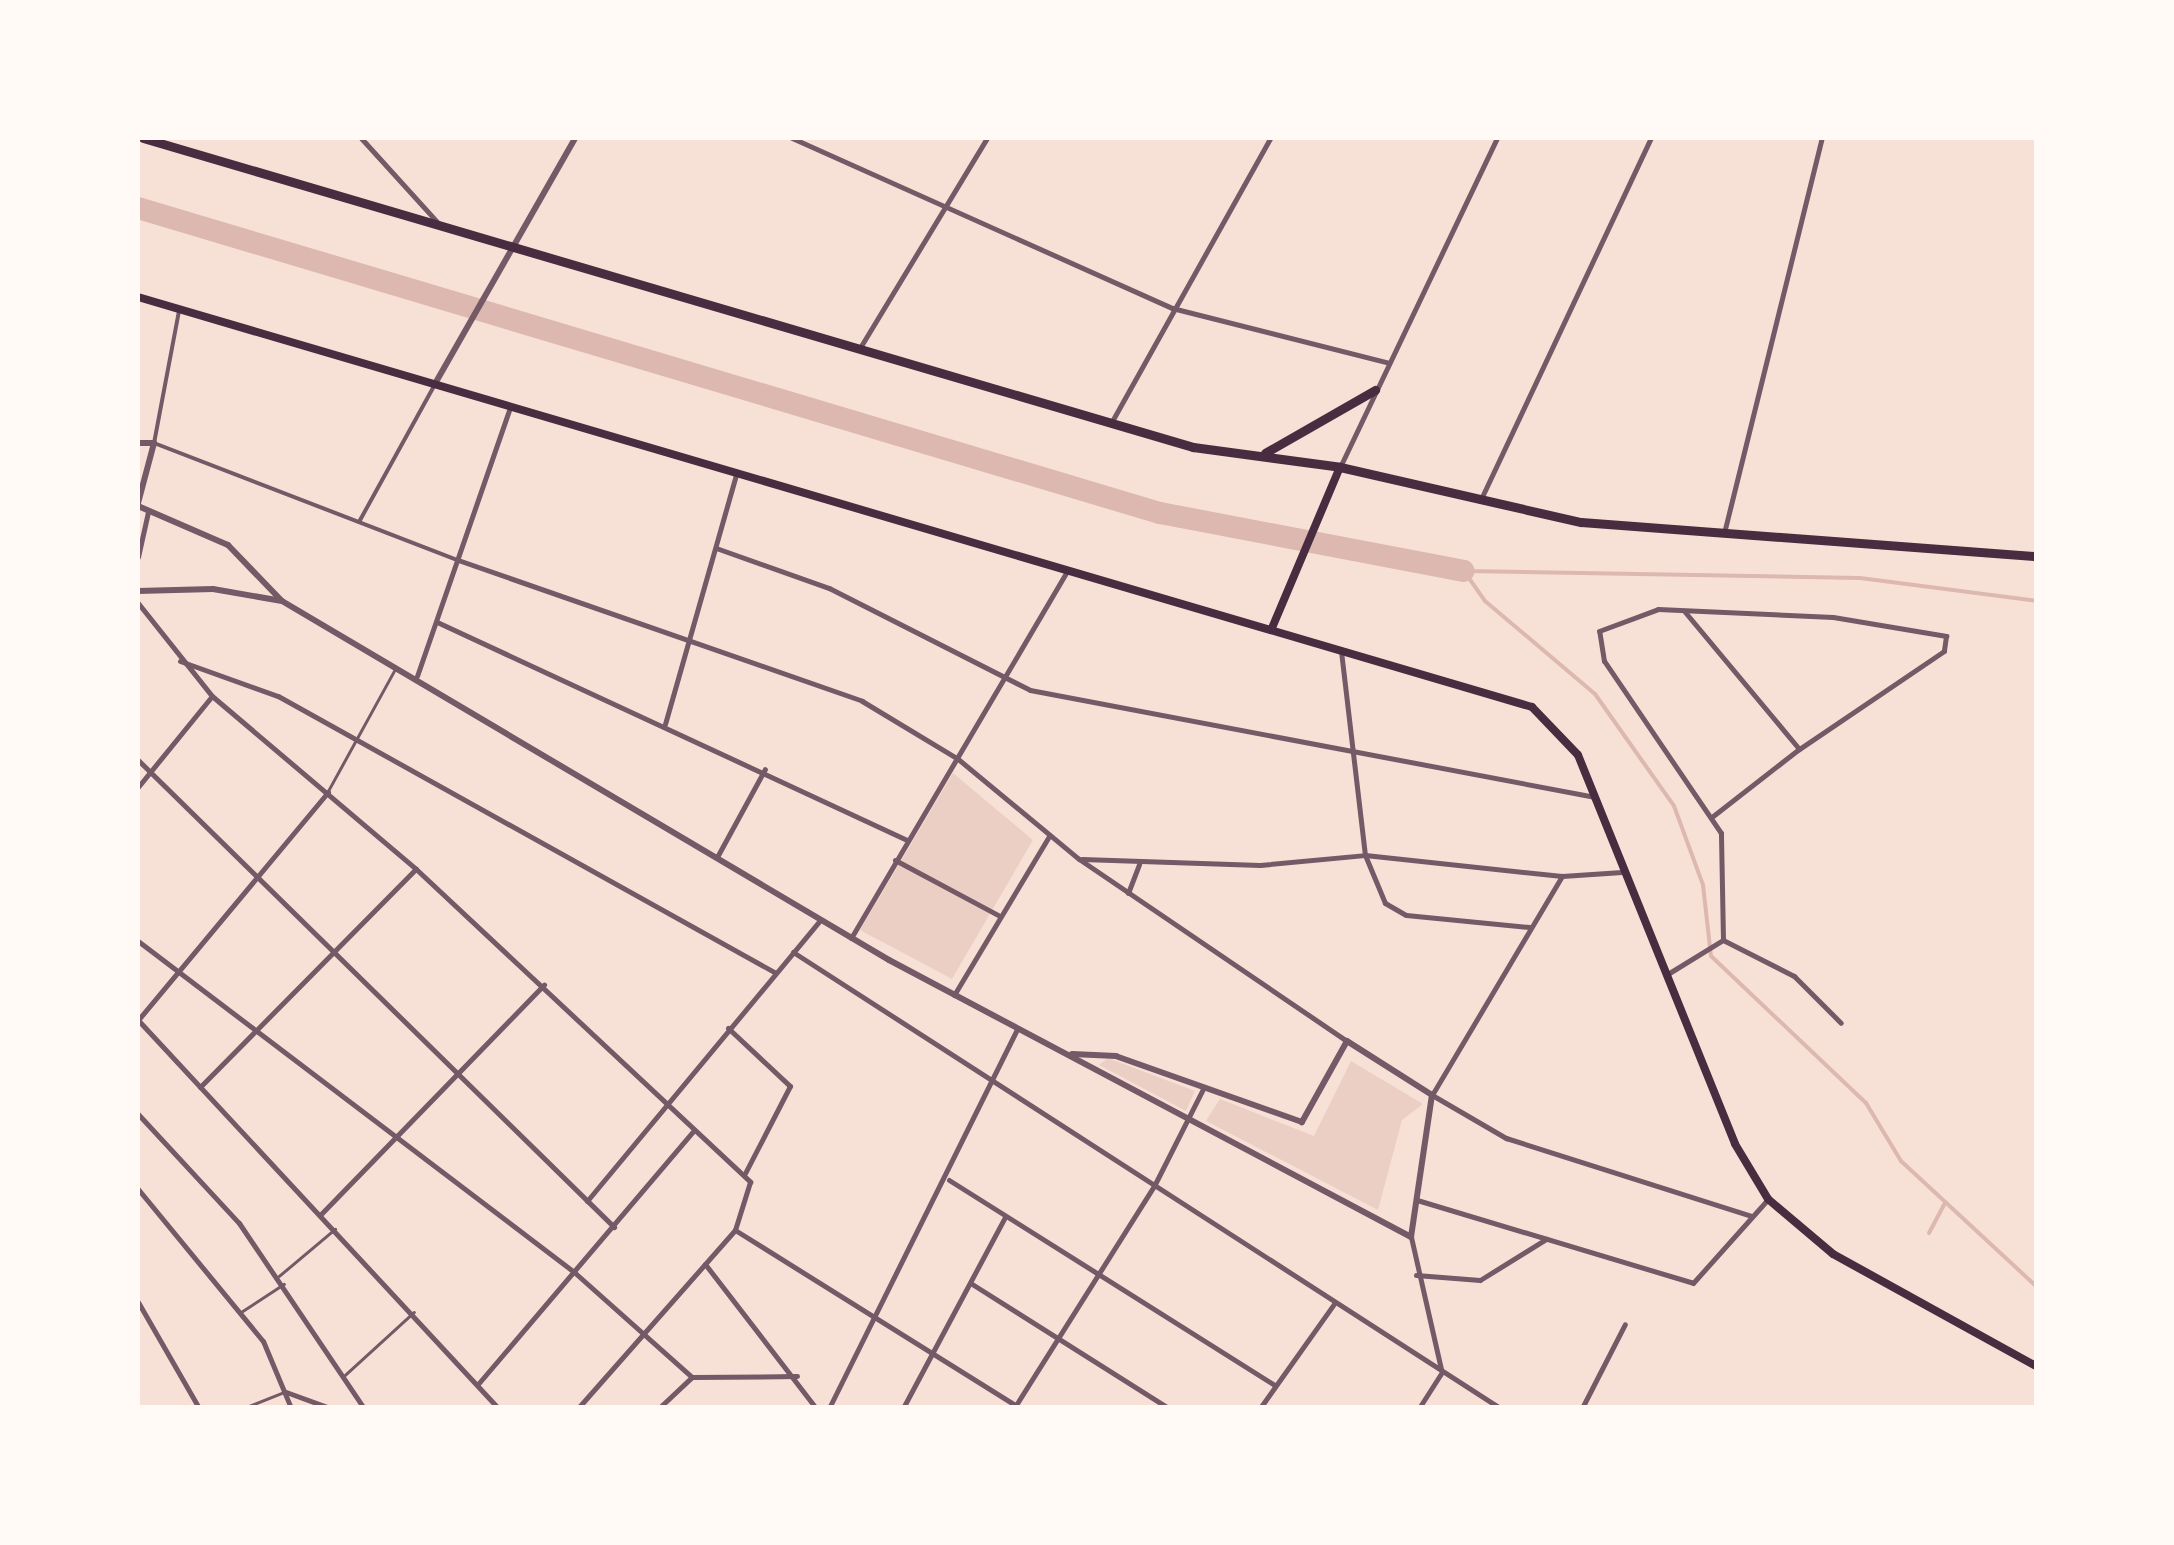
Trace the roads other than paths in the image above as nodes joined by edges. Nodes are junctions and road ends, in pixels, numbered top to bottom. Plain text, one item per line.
1 (143, 138) edge
2 (361, 138) edge
3 (575, 138) edge
4 (792, 138) edge
5 (987, 138) edge
6 (1270, 138) edge
7 (1497, 138) edge
8 (1651, 138) edge
9 (1822, 138) edge
10 (945, 206) junction
11 (439, 224) junction
12 (514, 246) junction
13 (138, 297) edge
14 (1172, 308) junction
15 (180, 309) junction
16 (860, 346) junction
17 (1390, 363) junction
18 (436, 382) junction
19 (1375, 390) junction
20 (511, 404) junction
21 (1110, 424) junction
22 (138, 442) edge
23 (154, 443) junction
24 (1263, 454) junction
25 (1340, 467) junction
26 (737, 472) junction
27 (1480, 501) junction
28 (138, 504) edge
29 (148, 510) junction
30 (359, 522) junction
31 (1724, 536) junction
32 (716, 548) junction
33 (2036, 556) edge
34 (138, 557) edge
35 (458, 560) junction
36 (1069, 567) junction
37 (138, 591) edge
38 (282, 601) junction
39 (138, 602) edge
40 (1684, 611) junction
41 (437, 622) junction
42 (1272, 628) junction
43 (688, 638) junction
44 (1341, 651) junction
45 (180, 661) junction
46 (397, 666) junction
47 (418, 676) junction
48 (1007, 680) junction
49 (212, 696) junction
50 (666, 724) junction
51 (359, 739) junction
52 (1799, 749) junction
53 (1356, 754) junction
54 (958, 759) junction
55 (138, 760) edge
56 (152, 769) junction
57 (765, 769) junction
58 (138, 786) edge
59 (328, 792) junction
60 (1594, 797) junction
61 (1714, 816) junction
62 (1049, 836) junction
63 (907, 840) junction
64 (1365, 855) junction
65 (718, 857) junction
66 (894, 859) junction
67 (1079, 859) junction
68 (1139, 864) junction
69 (416, 869) junction
70 (1622, 872) junction
71 (263, 874) junction
72 (1562, 876) junction
73 (1128, 894) junction
74 (998, 914) junction
75 (820, 920) junction
76 (1530, 928) junction
77 (851, 938) junction
78 (138, 940) edge
79 (1723, 940) junction
80 (336, 950) junction
81 (793, 952) junction
82 (774, 972) junction
83 (180, 974) junction
84 (1666, 976) junction
85 (544, 985) junction
86 (954, 995) junction
87 (138, 1020) edge
88 (1841, 1023) dead end
89 (728, 1028) junction
90 (1018, 1028) junction
91 (256, 1030) junction
92 (1347, 1041) junction
93 (1072, 1054) junction
94 (458, 1072) junction
95 (995, 1083) junction
96 (200, 1087) junction
97 (1203, 1089) junction
98 (1432, 1095) junction
99 (666, 1104) junction
100 (138, 1114) edge
101 (1188, 1121) junction
102 (694, 1130) junction
103 (396, 1138) junction
104 (745, 1173) junction
105 (949, 1180) junction
106 (1154, 1186) junction
107 (138, 1189) edge
108 (1768, 1199) junction
109 (1414, 1200) junction
110 (586, 1201) junction
111 (322, 1214) junction
112 (1752, 1216) junction
113 (1005, 1217) junction
114 (614, 1227) junction
115 (335, 1229) junction
116 (735, 1230) junction
117 (1412, 1236) junction
118 (1546, 1239) junction
119 (705, 1264) junction
120 (574, 1272) junction
121 (1098, 1274) junction
122 (1416, 1275) junction
123 (279, 1276) junction
124 (284, 1284) junction
125 (972, 1284) junction
126 (138, 1302) edge
127 (1334, 1303) junction
128 (241, 1312) junction
129 (414, 1312) junction
130 (875, 1321) junction
131 (1624, 1324) dead end
132 (643, 1330) junction
133 (1058, 1339) junction
134 (933, 1354) junction
135 (2036, 1366) edge
136 (1442, 1372) junction
137 (797, 1376) junction
138 (692, 1377) junction
139 (342, 1378) junction
140 (478, 1384) junction
141 (1275, 1385) junction
142 (286, 1392) junction
143 (1018, 1406) edge
144 (198, 1408) edge
145 (244, 1408) edge
146 (291, 1408) edge
147 (330, 1408) edge
148 (364, 1408) edge
149 (498, 1408) edge
150 (578, 1408) edge
151 (658, 1408) edge
152 (816, 1408) edge
153 (829, 1408) edge
154 (903, 1408) edge
155 (1168, 1408) edge
156 (1260, 1408) edge
157 (1419, 1408) edge
158 (1500, 1408) edge
159 (1582, 1408) edge

1 - 11 main road
2 - 11 street
3 - 12 street
4 - 10 street
5 - 10 street
6 - 14 street
7 - 17 street
8 - 27 street
9 - 31 street
10 - 14 street
10 - 16 street
11 - 12 main road
12 - 16 main road
12 - 18 street
13 - 15 main road
14 - 17 street
14 - 21 street
15 - 18 main road
15 - 23 street
16 - 21 main road
17 - 19 street
18 - 20 main road
18 - 30 street
19 - 24 main road
19 - 25 street
20 - 26 main road
20 - 35 street
21 - 24 main road
22 - 23 street
23 - 28 street
23 - 30 street
24 - 25 main road
25 - 27 main road
25 - 42 main road
26 - 32 street
26 - 36 main road
27 - 31 main road
28 - 29 street
29 - 34 street
29 - 38 street
30 - 35 street
31 - 33 main road
32 - 43 street
32 - 48 street
35 - 41 street
35 - 43 street
36 - 42 main road
36 - 48 street
37 - 38 street
38 - 46 street
39 - 45 street
40 - 52 street
40 - 52 street
40 - 61 street
41 - 47 street
41 - 50 street
42 - 44 main road
43 - 50 street
43 - 54 street
44 - 53 street
44 - 60 main road
45 - 49 street
45 - 51 street
46 - 47 street
46 - 51 lane
47 - 65 street
48 - 53 street
48 - 54 street
49 - 56 street
49 - 59 street
50 - 57 street
51 - 59 lane
51 - 82 street
52 - 61 street
53 - 60 street
53 - 64 street
54 - 62 street
54 - 63 street
55 - 56 street
56 - 58 street
56 - 71 street
57 - 63 street
57 - 65 street
59 - 69 street
59 - 71 street
60 - 70 main road
61 - 79 street
62 - 67 street
62 - 74 street
63 - 66 street
64 - 68 street
64 - 72 street
64 - 76 street
65 - 75 street
66 - 74 street
66 - 77 street
67 - 68 street
67 - 73 street
68 - 73 street
69 - 80 street
69 - 85 street
70 - 72 street
70 - 84 main road
71 - 80 street
71 - 83 street
72 - 76 street
73 - 92 street
74 - 86 street
75 - 77 street
75 - 81 street
76 - 98 street
77 - 86 street
78 - 83 street
79 - 84 street
79 - 88 street
80 - 91 street
80 - 94 street
81 - 82 street
81 - 95 street
82 - 89 street
83 - 87 street
83 - 91 street
84 - 108 main road
85 - 94 street
85 - 99 street
86 - 90 street
87 - 96 street
89 - 99 street
89 - 104 street
90 - 93 street
90 - 95 street
91 - 96 street
91 - 103 street
92 - 97 street
92 - 98 street
93 - 97 street
93 - 101 street
94 - 103 street
94 - 110 street
95 - 105 street
95 - 106 street
96 - 111 street
97 - 101 street
98 - 109 street
98 - 112 street
99 - 102 street
99 - 110 street
100 - 123 street
101 - 106 street
101 - 117 street
102 - 104 street
102 - 114 street
103 - 111 street
103 - 120 street
104 - 116 street
105 - 113 street
105 - 130 street
106 - 121 street
106 - 127 street
107 - 128 street
108 - 112 street
108 - 135 main road
109 - 117 street
109 - 118 street
110 - 114 street
111 - 115 street
112 - 118 street
113 - 121 street
113 - 125 street
114 - 120 street
115 - 123 lane
115 - 129 street
116 - 119 street
116 - 130 street
117 - 122 street
118 - 122 street
119 - 132 street
119 - 137 street
120 - 132 street
120 - 140 street
121 - 133 street
121 - 141 street
122 - 136 street
123 - 124 street
124 - 128 lane
124 - 139 street
125 - 133 street
125 - 134 street
126 - 144 street
127 - 136 street
127 - 141 street
128 - 142 street
129 - 139 lane
129 - 140 street
130 - 134 street
130 - 153 street
131 - 159 street
132 - 138 street
132 - 150 street
133 - 143 street
133 - 155 street
134 - 143 street
134 - 154 street
136 - 157 street
136 - 158 street
137 - 138 street
137 - 152 street
138 - 151 street
139 - 148 street
140 - 149 street
141 - 156 street
142 - 145 lane
142 - 146 street
142 - 147 street

